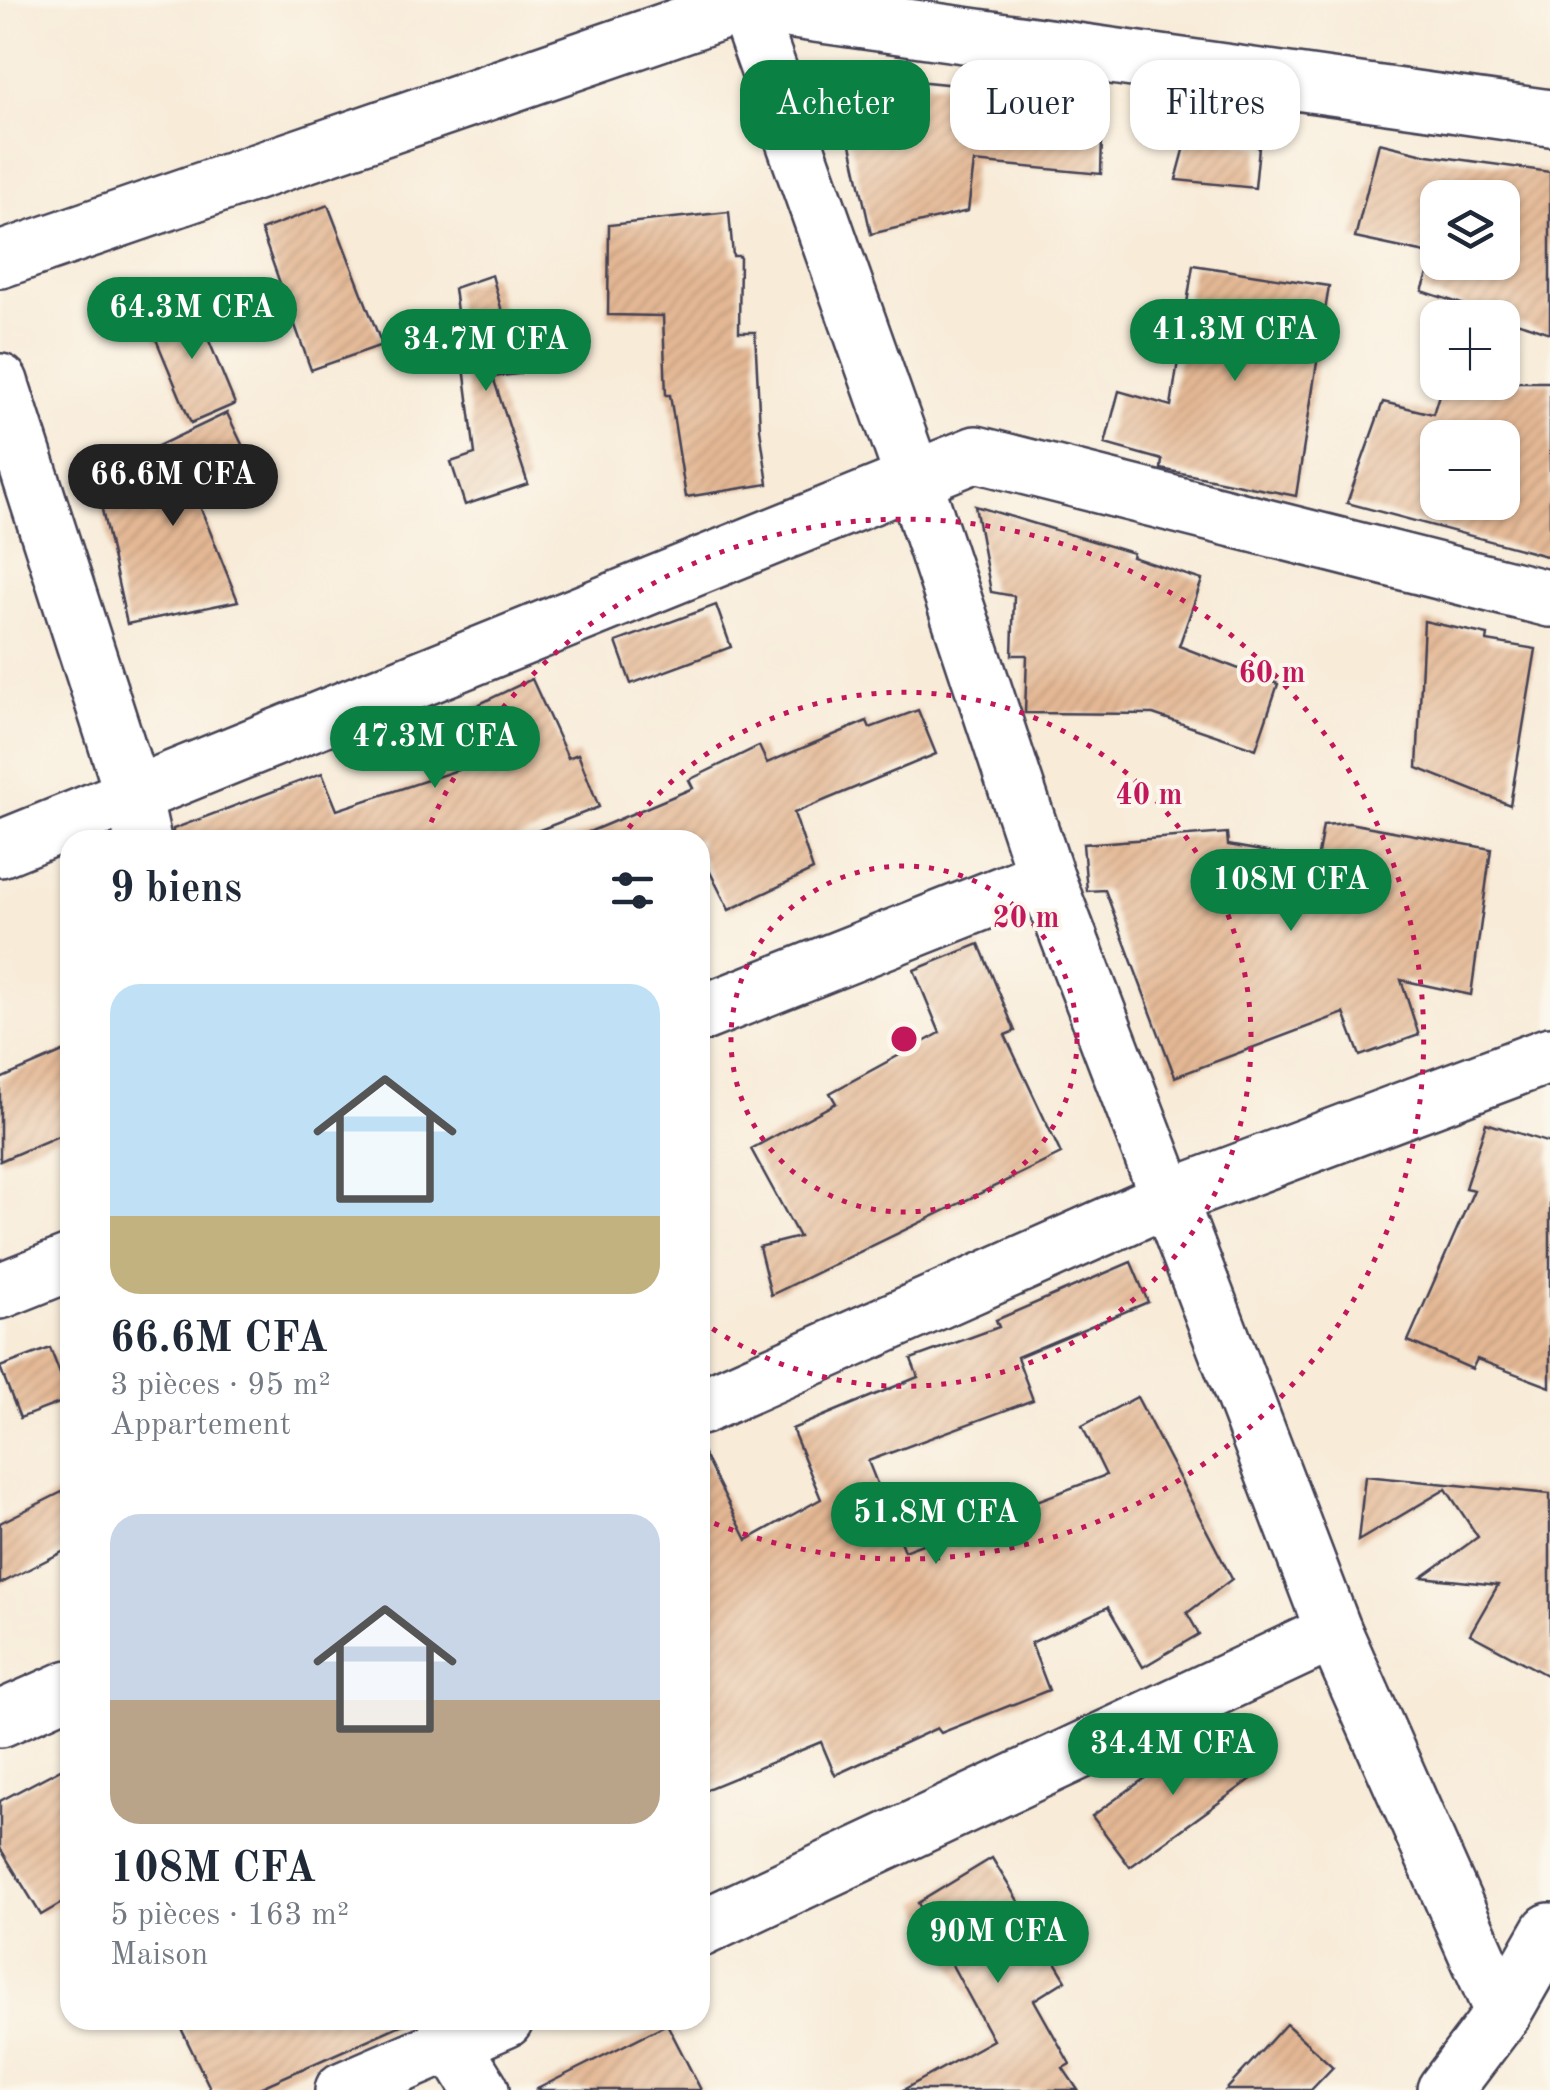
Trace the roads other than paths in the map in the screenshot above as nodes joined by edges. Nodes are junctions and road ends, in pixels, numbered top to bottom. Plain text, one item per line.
1 (744, 2) edge
2 (1550, 118) edge
3 (0, 260) edge
4 (0, 382) edge
5 (914, 480) junction
6 (1550, 599) edge
7 (138, 818) edge
8 (85, 830) edge
9 (60, 836) edge
10 (0, 849) edge
11 (1046, 877) junction
12 (710, 1010) edge
13 (1550, 1056) edge
14 (1169, 1198) junction
15 (60, 1267) edge
16 (0, 1291) edge
17 (710, 1403) edge
18 (1334, 1632) junction
19 (60, 1693) edge
20 (0, 1720) edge
21 (710, 1924) edge
22 (1550, 1931) edge
23 (1503, 2013) junction
24 (483, 2030) edge
25 (452, 2044) junction
26 (343, 2090) edge
27 (481, 2090) edge
28 (1445, 2090) edge

1 - 2 street
1 - 3 street
1 - 5 street
4 - 7 street
5 - 6 street
5 - 7 street
5 - 11 street
7 - 8 street
9 - 10 street
11 - 12 street
11 - 14 street
13 - 14 street
14 - 17 street
14 - 18 street
15 - 16 street
18 - 21 street
18 - 23 street
19 - 20 street
22 - 23 street
23 - 28 street
24 - 25 street
25 - 26 street
25 - 27 street

